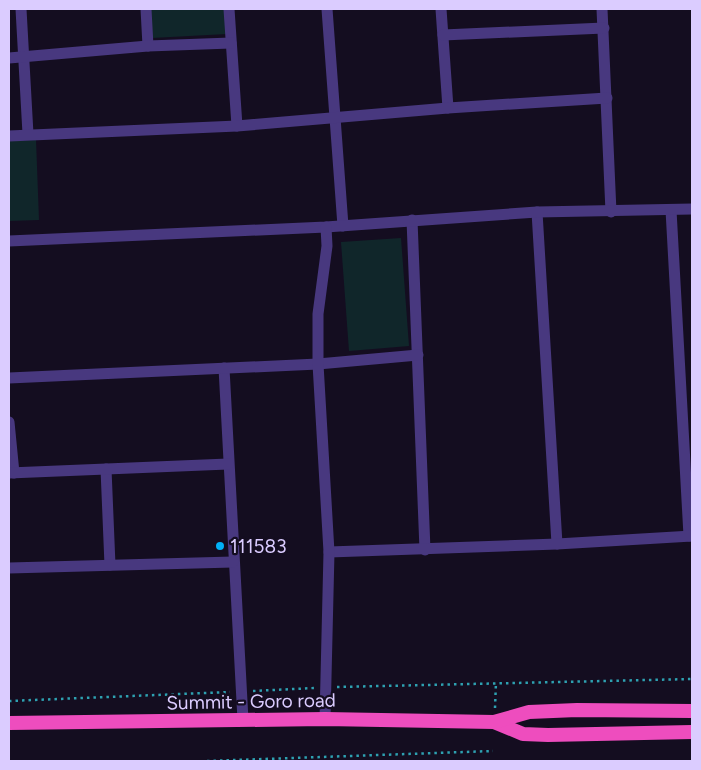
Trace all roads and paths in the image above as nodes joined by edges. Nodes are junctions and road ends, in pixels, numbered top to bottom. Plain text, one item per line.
1 (21, 9) edge
2 (146, 9) edge
3 (229, 9) edge
4 (327, 9) edge
5 (441, 9) edge
6 (602, 9) edge
7 (604, 28) junction
8 (443, 35) junction
9 (231, 43) junction
10 (148, 46) junction
11 (24, 57) junction
12 (9, 58) edge
13 (607, 98) junction
14 (448, 108) junction
15 (334, 117) junction
16 (237, 126) junction
17 (28, 134) junction
18 (9, 136) edge
19 (692, 209) edge
20 (671, 210) junction
21 (537, 212) junction
22 (611, 212) junction
23 (412, 220) junction
24 (342, 226) junction
25 (326, 227) junction
26 (9, 241) edge
27 (418, 355) junction
28 (318, 364) junction
29 (224, 368) junction
30 (9, 378) edge
31 (9, 422) edge
32 (228, 464) junction
33 (106, 469) junction
34 (11, 473) edge
35 (690, 536) edge
36 (557, 544) junction
37 (425, 550) junction
38 (329, 552) junction
39 (234, 562) junction
40 (110, 565) junction
41 (9, 568) edge
42 (692, 679) edge
43 (496, 682) junction
44 (328, 688) junction
45 (241, 692) junction
46 (9, 701) edge
47 (692, 711) edge
48 (325, 719) junction
49 (243, 720) junction
50 (494, 722) junction
51 (9, 723) edge
52 (692, 732) edge
53 (493, 751) dead end
54 (207, 761) edge

1 - 11 street
2 - 10 street
3 - 9 street
4 - 15 street
5 - 8 street
6 - 7 street
7 - 8 street
7 - 13 street
8 - 14 street
9 - 10 street
9 - 16 street
10 - 11 street
11 - 12 street
11 - 17 street
13 - 14 street
13 - 22 street
14 - 15 street
15 - 16 street
15 - 24 street
16 - 17 street
17 - 18 street
19 - 20 street
20 - 22 street
20 - 35 street
21 - 22 street
21 - 23 street
21 - 36 street
23 - 24 street
23 - 27 street
24 - 25 street
25 - 26 street
25 - 28 street
27 - 28 street
27 - 37 street
28 - 29 street
28 - 38 street
29 - 30 street
29 - 32 street
31 - 34 street
32 - 33 street
32 - 39 street
33 - 34 street
33 - 40 street
35 - 36 street
36 - 37 street
37 - 38 street
38 - 44 street
39 - 40 street
39 - 45 street
40 - 41 street
42 - 43 path
43 - 44 path
43 - 50 path
44 - 45 path
44 - 48 street
45 - 46 path
45 - 49 street
47 - 50 highway
48 - 49 highway, Summit - Goro road
48 - 50 highway, Summit - Goro road
49 - 51 highway, Summit - Goro road
50 - 52 highway
53 - 54 path

